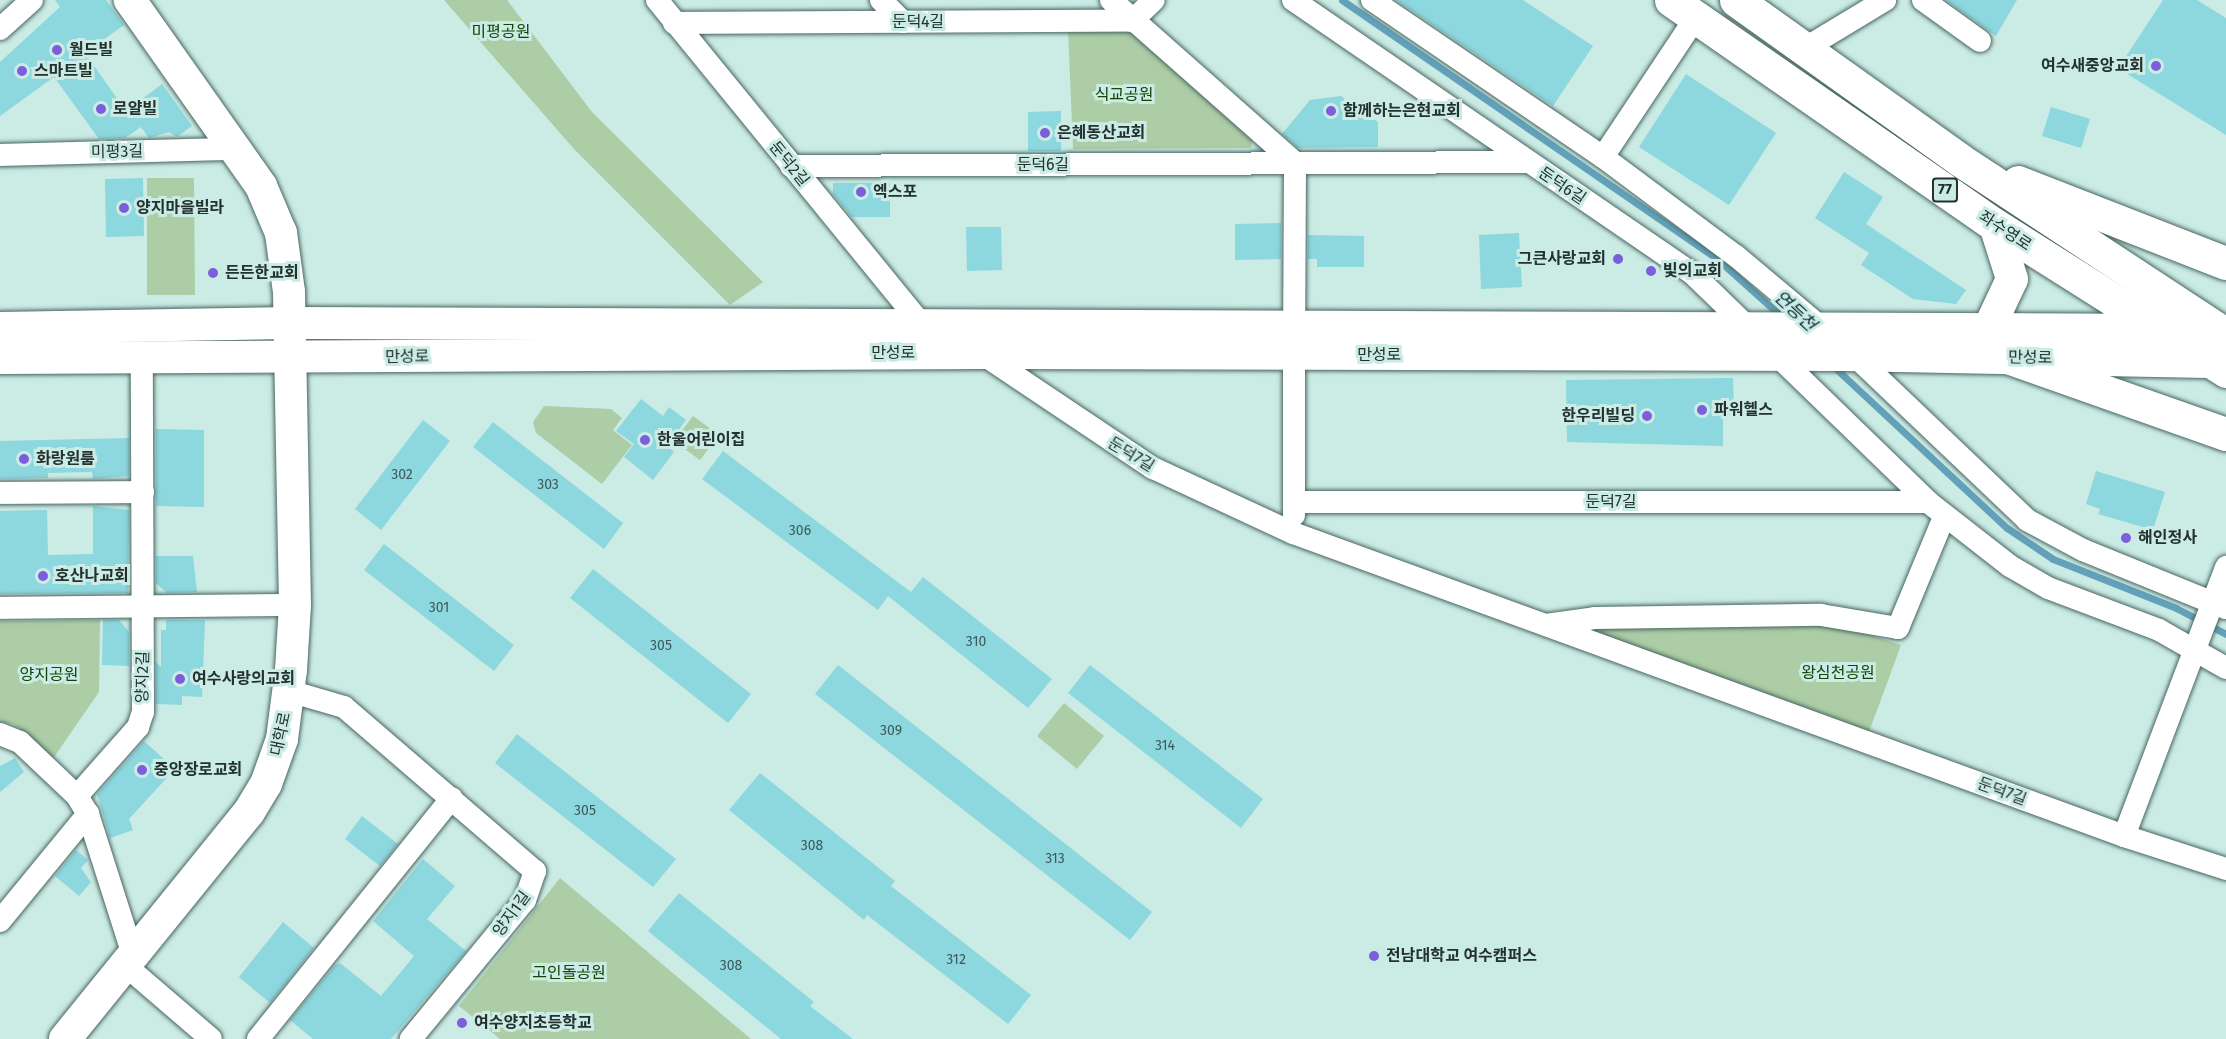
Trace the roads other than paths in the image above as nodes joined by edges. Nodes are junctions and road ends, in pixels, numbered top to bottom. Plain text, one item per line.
1 (32, 0) edge
2 (130, 0) edge
3 (657, 0) edge
4 (881, 0) edge
5 (1112, 0) edge
6 (1154, 0) edge
7 (1293, 0) edge
8 (1372, 0) edge
9 (1736, 0) edge
10 (1885, 0) edge
11 (1923, 0) edge
12 (1683, 8) edge
13 (1132, 21) junction
14 (903, 22) junction
15 (674, 23) junction
16 (0, 29) edge
17 (1980, 41) dead end
18 (1804, 49) junction
19 (234, 149) junction
20 (0, 155) edge
21 (1603, 157) junction
22 (1960, 160) junction
23 (1527, 162) junction
24 (1295, 163) junction
25 (791, 166) junction
26 (1995, 225) junction
27 (2226, 263) edge
28 (290, 323) junction
29 (923, 326) junction
30 (0, 328) edge
31 (1752, 328) junction
32 (1814, 329) junction
33 (1988, 330) junction
34 (2160, 331) junction
35 (1294, 341) junction
36 (2223, 348) edge
37 (981, 353) junction
38 (1782, 355) junction
39 (1851, 355) junction
40 (0, 358) edge
41 (142, 358) junction
42 (290, 358) junction
43 (2010, 358) junction
44 (2226, 434) edge
45 (143, 492) junction
46 (0, 493) edge
47 (1294, 502) junction
48 (1936, 510) junction
49 (1293, 533) junction
50 (2226, 567) edge
51 (2220, 604) edge
52 (295, 605) junction
53 (144, 606) junction
54 (0, 608) edge
55 (1542, 626) junction
56 (2195, 648) junction
57 (2226, 668) edge
58 (289, 691) junction
59 (7, 743) edge
60 (452, 798) junction
61 (82, 805) junction
62 (2124, 836) junction
63 (2226, 869) edge
64 (0, 921) edge
65 (129, 960) junction
66 (65, 1039) edge
67 (211, 1039) edge
68 (258, 1039) edge
69 (411, 1039) edge

1 - 16 street
2 - 19 street
3 - 15 street, 둔덕2길
4 - 14 street
5 - 13 street
6 - 13 street
7 - 23 street
8 - 21 street
9 - 18 main road, 77
10 - 18 street
11 - 17 street
12 - 21 street
12 - 26 main road, 좌수영로 / 77
13 - 14 street, 둔덕4길
13 - 24 street
14 - 15 street, 둔덕4길
15 - 25 street, 둔덕2길
18 - 22 main road, 77
19 - 20 street, 미평3길
19 - 28 street
21 - 32 street
22 - 27 main road
22 - 36 main road, 77
23 - 24 street, 둔덕6길
23 - 31 street, 둔덕6길
24 - 25 street, 둔덕6길
24 - 35 street
25 - 29 street, 둔덕2길
26 - 33 street
26 - 34 main road, 좌수영로 / 77
28 - 29 street, 만성로
28 - 30 street, 만성로
28 - 42 street
29 - 35 street, 만성로
31 - 32 street, 만성로
31 - 35 street, 만성로
31 - 38 street
32 - 33 street, 만성로
32 - 39 street
33 - 34 street, 만성로
34 - 36 main road, 좌수영로 / 77
35 - 37 street, 만성로
35 - 38 street, 만성로
35 - 47 street
36 - 43 street, 만성로
37 - 42 street, 만성로
37 - 49 street, 둔덕7길
38 - 39 street, 만성로
38 - 48 street
39 - 43 street, 만성로
39 - 51 street
40 - 41 street, 만성로
41 - 42 street, 만성로
41 - 45 street, 양지2길
42 - 52 street, 대학로
43 - 44 main road
45 - 46 street
45 - 53 street, 양지2길
47 - 48 street, 둔덕7길
47 - 49 street
48 - 55 street, 둔덕7길
48 - 56 street
49 - 55 street, 둔덕7길
50 - 51 street
51 - 56 street
52 - 53 street
52 - 58 street, 대학로
53 - 54 street
53 - 61 street, 양지2길
55 - 62 street, 둔덕7길
56 - 57 street
56 - 62 street
58 - 60 street, 양지1길
58 - 65 street, 대학로
59 - 61 street
60 - 68 street
60 - 69 street, 양지1길
61 - 64 street, 양지2길
61 - 65 street
62 - 63 street, 둔덕7길
65 - 66 street, 대학로
65 - 67 street

